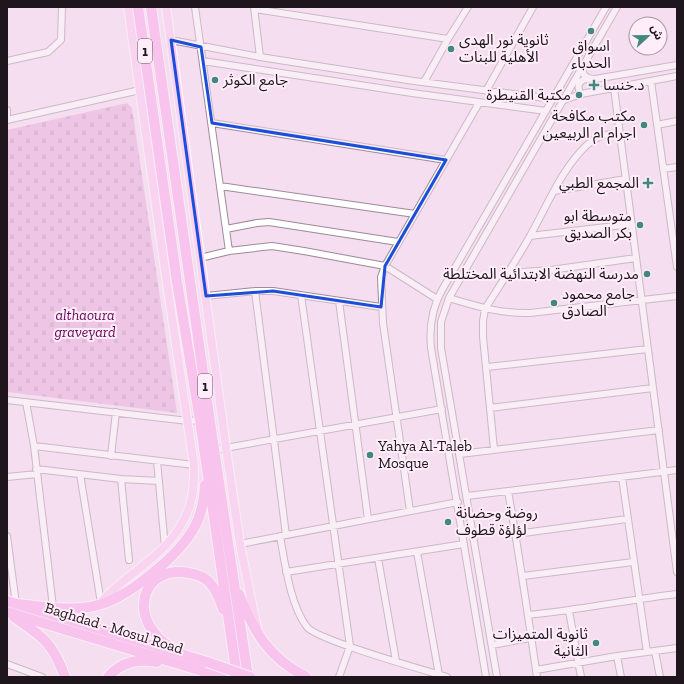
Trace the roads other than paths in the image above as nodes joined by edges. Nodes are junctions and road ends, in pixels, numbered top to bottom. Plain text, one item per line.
1 (62, 7) edge
2 (128, 7) edge
3 (138, 7) edge
4 (152, 7) edge
5 (166, 7) edge
6 (195, 7) edge
7 (468, 7) edge
8 (533, 7) edge
9 (606, 7) edge
10 (618, 7) edge
11 (255, 8) edge
12 (448, 39) junction
13 (172, 40) junction
14 (201, 47) junction
15 (260, 57) junction
16 (7, 61) edge
17 (203, 61) junction
18 (677, 64) edge
19 (582, 69) junction
20 (677, 76) edge
21 (588, 78) junction
22 (414, 80) junction
23 (651, 81) junction
24 (424, 82) junction
25 (614, 88) junction
26 (140, 90) junction
27 (486, 90) junction
28 (500, 92) junction
29 (412, 93) junction
30 (164, 94) junction
31 (581, 94) junction
32 (151, 95) junction
33 (553, 99) junction
34 (564, 100) junction
35 (479, 103) junction
36 (495, 105) junction
37 (7, 110) edge
38 (546, 111) junction
39 (7, 120) edge
40 (677, 121) edge
41 (212, 123) junction
42 (657, 125) junction
43 (620, 133) junction
44 (446, 160) junction
45 (677, 167) edge
46 (663, 169) junction
47 (626, 179) junction
48 (220, 186) junction
49 (503, 186) junction
50 (511, 190) junction
51 (554, 191) junction
52 (677, 212) edge
53 (669, 213) junction
54 (415, 214) junction
55 (632, 224) junction
56 (226, 229) junction
57 (530, 236) junction
58 (398, 242) junction
59 (229, 251) junction
60 (676, 252) edge
61 (200, 258) junction
62 (636, 258) junction
63 (385, 266) junction
64 (677, 267) edge
65 (508, 273) junction
66 (177, 282) junction
67 (167, 284) junction
68 (255, 291) junction
69 (301, 295) junction
70 (206, 296) junction
71 (677, 296) edge
72 (449, 298) junction
73 (437, 299) junction
74 (339, 301) junction
75 (642, 301) junction
76 (381, 307) junction
77 (485, 309) junction
78 (648, 349) junction
79 (487, 367) junction
80 (653, 388) junction
81 (439, 390) junction
82 (7, 400) edge
83 (26, 402) junction
84 (450, 402) junction
85 (490, 408) junction
86 (442, 409) junction
87 (116, 412) junction
88 (397, 418) junction
89 (200, 420) junction
90 (188, 421) junction
91 (356, 425) junction
92 (659, 430) junction
93 (320, 431) junction
94 (274, 440) junction
95 (34, 446) junction
96 (226, 448) junction
97 (494, 449) junction
98 (214, 450) junction
99 (460, 454) junction
100 (111, 456) junction
101 (157, 461) junction
102 (206, 463) junction
103 (194, 465) junction
104 (677, 470) edge
105 (37, 471) junction
106 (664, 471) junction
107 (80, 474) junction
108 (622, 477) junction
109 (7, 478) edge
110 (120, 479) junction
111 (159, 481) junction
112 (508, 491) junction
113 (467, 496) junction
114 (458, 502) junction
115 (410, 511) junction
116 (627, 519) junction
117 (368, 520) junction
118 (461, 520) junction
119 (333, 526) junction
120 (472, 530) junction
121 (516, 534) junction
122 (283, 536) junction
123 (7, 538) edge
124 (240, 544) junction
125 (464, 544) junction
126 (165, 547) junction
127 (417, 552) junction
128 (378, 558) junction
129 (129, 560) dead end
130 (633, 562) junction
131 (338, 564) junction
132 (286, 572) junction
133 (677, 572) edge
134 (523, 576) junction
135 (234, 580) junction
136 (677, 594) edge
137 (638, 599) junction
138 (11, 602) edge
139 (99, 604) junction
140 (53, 607) junction
141 (569, 611) junction
142 (7, 612) edge
143 (528, 615) junction
144 (231, 637) junction
145 (530, 638) junction
146 (262, 640) junction
147 (492, 645) junction
148 (350, 646) junction
149 (677, 648) edge
150 (655, 651) junction
151 (647, 652) junction
152 (182, 654) junction
153 (617, 656) junction
154 (396, 661) junction
155 (578, 662) junction
156 (7, 664) edge
157 (191, 667) junction
158 (536, 670) junction
159 (23, 674) edge
160 (439, 675) junction
161 (42, 677) edge
162 (65, 677) edge
163 (108, 677) edge
164 (222, 677) edge
165 (237, 677) edge
166 (249, 677) edge
167 (306, 677) edge
168 (340, 677) edge
169 (447, 677) edge
170 (486, 677) edge
171 (498, 677) edge
172 (537, 677) edge
173 (580, 677) edge
174 (621, 677) edge
175 (660, 677) edge

1 - 16 street
2 - 26 main road
3 - 32 highway, 1
4 - 30 highway, 1
5 - 13 main road
6 - 14 street
7 - 12 street
8 - 27 street
9 - 33 street
10 - 19 street
11 - 12 street
11 - 15 street
12 - 24 street
13 - 14 street
13 - 61 main road
14 - 15 street
14 - 17 street
15 - 22 street
17 - 29 street
17 - 41 street
18 - 21 street
19 - 21 street
19 - 34 street
20 - 23 street
21 - 31 street
22 - 24 street
22 - 29 street
23 - 25 street
23 - 42 street
24 - 27 street
25 - 31 street
25 - 43 street
26 - 39 street
26 - 67 main road
27 - 28 street
28 - 33 street
28 - 36 street
29 - 35 street
30 - 32 highway
30 - 98 highway, 1
31 - 34 street
32 - 66 highway, 1
33 - 38 street
34 - 50 street
35 - 36 street
35 - 44 street
36 - 38 street
37 - 39 street
38 - 49 street
40 - 42 street
41 - 44 street
41 - 48 street
42 - 46 street
43 - 47 street
43 - 51 street
44 - 54 street
45 - 46 street
46 - 53 street
47 - 51 street
47 - 55 street
48 - 54 street
48 - 56 street
49 - 50 street
49 - 73 street
50 - 72 street
51 - 57 street
52 - 53 street
53 - 60 street
54 - 58 street
55 - 57 street
55 - 62 street
56 - 58 street
56 - 59 street
57 - 65 street
58 - 63 street
59 - 61 street
59 - 63 street
60 - 64 street
61 - 70 main road
62 - 65 street
62 - 75 street
63 - 73 street
63 - 76 street
65 - 77 street
66 - 67 highway
66 - 89 highway, 1
67 - 90 main road
68 - 69 street
68 - 70 street
68 - 94 street
69 - 74 street
69 - 93 street
70 - 96 main road
71 - 75 street
72 - 77 street
72 - 84 street
73 - 81 street
74 - 76 street
74 - 91 street
75 - 77 street
75 - 78 street
76 - 88 street
77 - 79 street
78 - 79 street
78 - 80 street
79 - 85 street
80 - 85 street
80 - 92 street
81 - 84 street
81 - 86 street
82 - 83 street
83 - 87 street
83 - 95 street
84 - 99 street
85 - 97 street
86 - 88 street
86 - 114 street
87 - 90 street
87 - 100 street
88 - 91 street
88 - 115 street
89 - 90 street
89 - 102 highway, 1
90 - 103 main road
91 - 93 street
91 - 117 street
92 - 97 street
92 - 106 street
93 - 94 street
93 - 119 street
94 - 96 street
94 - 122 street
95 - 100 street
95 - 105 street
96 - 98 street
96 - 124 main road
97 - 99 street
98 - 135 highway, 1
99 - 113 street
100 - 101 street
101 - 103 street
101 - 111 street
102 - 139 highway
102 - 144 highway
103 - 126 main road
104 - 106 street
105 - 107 street
105 - 109 street
105 - 140 street
106 - 108 street
106 - 133 street
107 - 110 street
107 - 139 street
108 - 112 street
108 - 116 street
110 - 111 street
110 - 129 street
111 - 126 street
112 - 113 street
112 - 121 street
113 - 120 street
114 - 115 street
114 - 118 street
115 - 117 street
116 - 121 street
116 - 130 street
117 - 119 street
118 - 120 street
118 - 125 street
119 - 122 street
119 - 131 street
120 - 147 street
121 - 134 street
122 - 124 street
122 - 132 street
123 - 138 street
124 - 146 main road
125 - 127 street
125 - 170 street
126 - 139 main road
127 - 128 street
127 - 160 street
128 - 131 street
128 - 154 street
130 - 134 street
130 - 137 street
131 - 132 street
131 - 148 street
132 - 148 street
134 - 143 street
135 - 146 highway
135 - 166 highway, 1
136 - 137 street
137 - 141 street
137 - 151 street
138 - 140 highway
138 - 152 highway
139 - 140 highway
141 - 143 street
141 - 155 street
142 - 157 highway, Baghdad - Mosul Road
142 - 162 highway
143 - 145 street
144 - 152 highway
144 - 165 highway
145 - 147 street
145 - 158 street
146 - 167 highway
147 - 171 street
148 - 154 street
148 - 168 street
149 - 150 street
150 - 151 street
150 - 175 street
151 - 153 street
152 - 166 highway, bridge
153 - 155 street
153 - 174 street
154 - 160 street
155 - 158 street
155 - 173 street
156 - 159 street
157 - 163 highway
157 - 164 highway, Baghdad - Mosul Road
158 - 172 street
159 - 161 street
160 - 169 street

